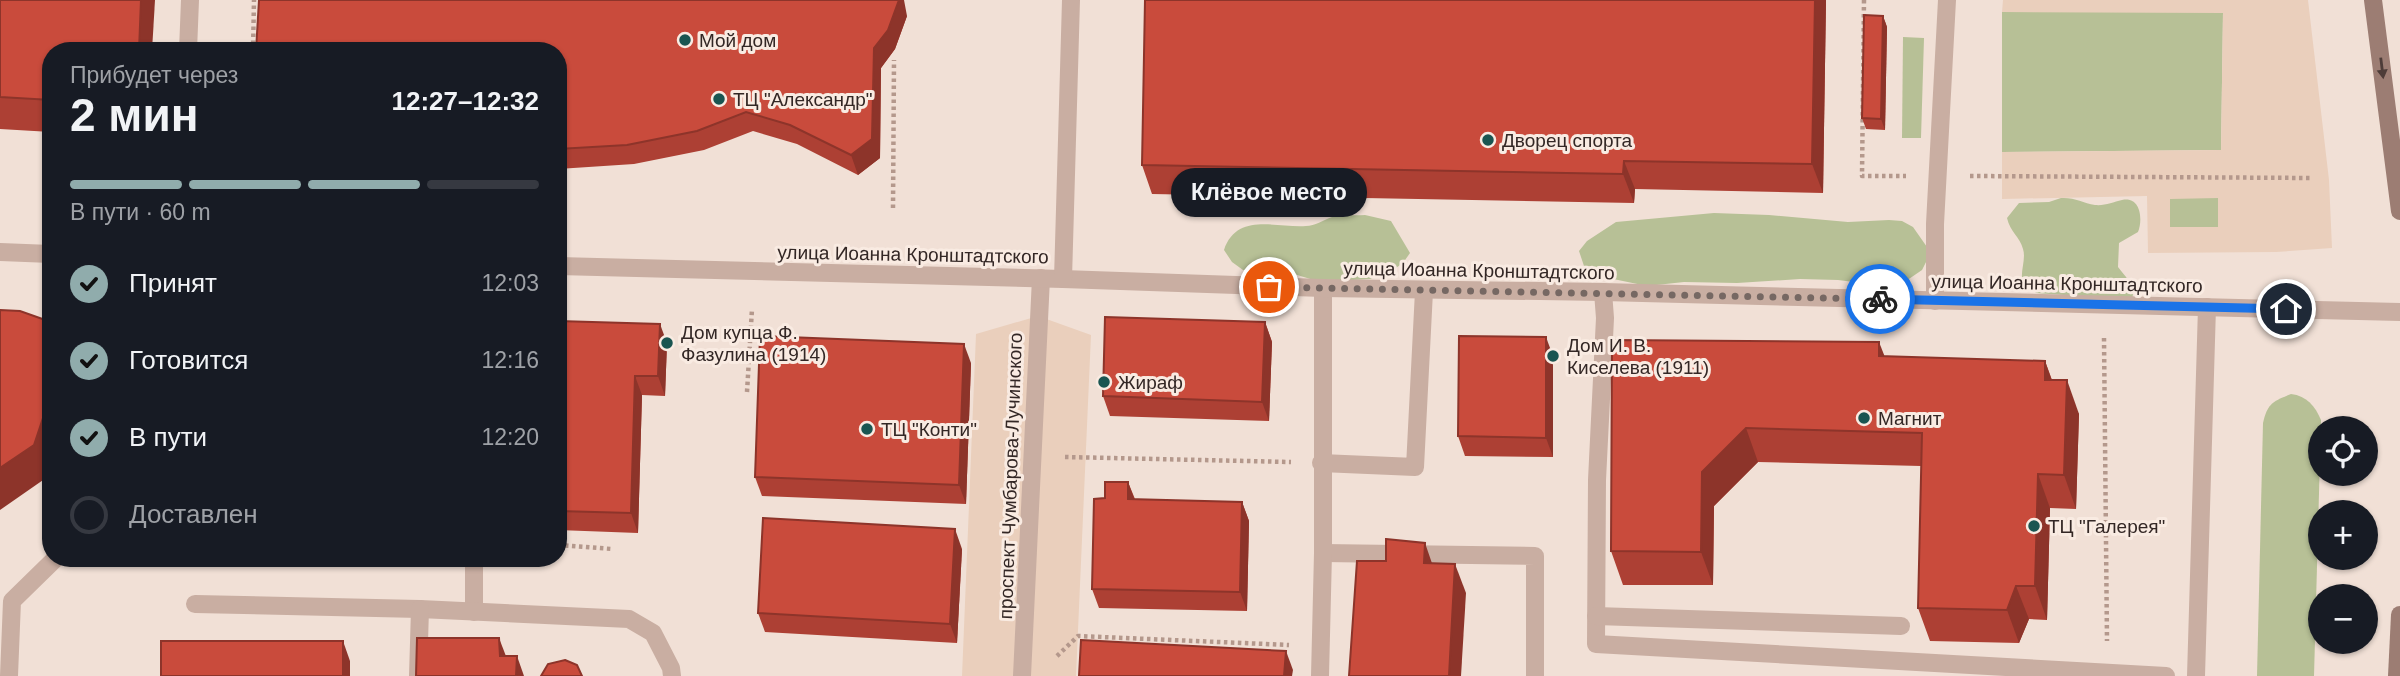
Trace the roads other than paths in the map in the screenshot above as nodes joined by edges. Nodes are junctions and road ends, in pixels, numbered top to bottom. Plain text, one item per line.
1 (190, 0) edge
2 (1070, 0) edge
3 (1947, 0) edge
4 (2373, 0) edge
5 (188, 42) edge
6 (2400, 211) edge
7 (0, 252) edge
8 (42, 254) edge
9 (567, 266) edge
10 (1041, 278) junction
11 (1063, 279) junction
12 (1323, 288) junction
13 (1424, 291) junction
14 (1603, 292) junction
15 (1935, 300) junction
16 (2207, 307) junction
17 (2400, 312) edge
18 (1321, 463) junction
19 (1323, 553) junction
20 (47, 567) edge
21 (474, 567) edge
22 (195, 604) dead end
23 (420, 609) junction
24 (474, 612) junction
25 (2400, 615) edge
26 (1596, 616) junction
27 (1901, 626) dead end
28 (9, 676) edge
29 (418, 676) edge
30 (671, 676) edge
31 (1022, 676) edge
32 (1320, 676) edge
33 (1535, 676) edge
34 (2166, 676) edge
35 (2196, 676) edge
36 (2397, 676) edge

1 - 5 street
2 - 11 street
3 - 15 street
4 -> 6 main road
7 - 8 street
9 - 10 street, улица Иоанна Кронштадтского
10 - 11 street, улица Иоанна Кронштадтского
10 - 31 street, проспект Чумбарова-Лучинского
11 - 12 street, улица Иоанна Кронштадтского
12 - 13 street, улица Иоанна Кронштадтского
12 - 18 street
13 - 14 street, улица Иоанна Кронштадтского
13 - 18 street
14 - 15 street, улица Иоанна Кронштадтского
14 - 26 street
15 - 16 street, улица Иоанна Кронштадтского
16 - 17 street, улица Иоанна Кронштадтского
16 - 35 street
18 - 19 street
19 - 32 street
19 - 33 street
20 - 28 street
21 - 24 street
22 - 23 street
23 - 24 street
23 - 29 street
24 - 30 street
25 - 36 main road
26 - 27 street
26 - 34 street

